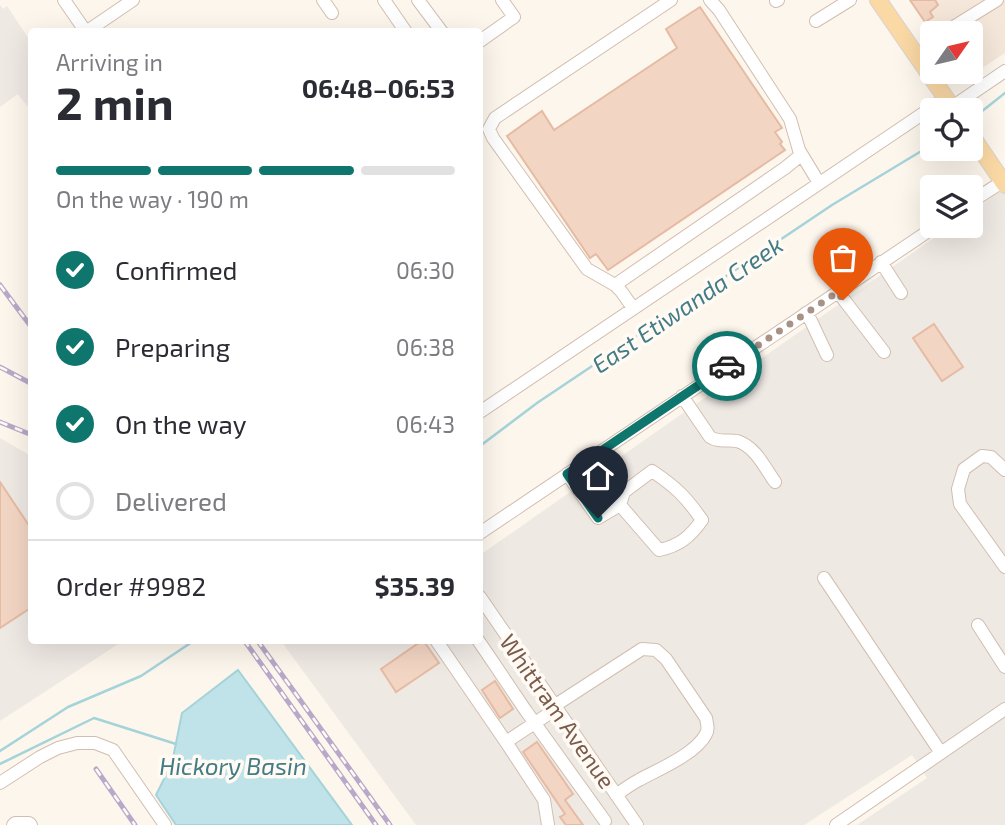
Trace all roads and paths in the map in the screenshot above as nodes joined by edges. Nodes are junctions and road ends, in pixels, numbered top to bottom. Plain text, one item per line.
1 (64, 0) edge
2 (133, 0) edge
3 (323, 0) edge
4 (384, 0) edge
5 (418, 0) edge
6 (502, 0) edge
7 (671, 0) edge
8 (710, 0) edge
9 (850, 0) edge
10 (878, 0) edge
11 (997, 0) edge
12 (332, 13) dead end
13 (816, 21) dead end
14 (963, 21) edge
15 (83, 28) edge
16 (92, 28) edge
17 (403, 28) edge
18 (439, 28) edge
19 (483, 39) edge
20 (1005, 71) edge
21 (946, 98) edge
22 (962, 98) edge
23 (920, 123) edge
24 (983, 152) edge
25 (802, 155) junction
26 (1004, 182) edge
27 (819, 183) junction
28 (983, 195) edge
29 (920, 236) edge
30 (881, 262) junction
31 (615, 285) junction
32 (838, 292) junction
33 (901, 293) dead end
34 (633, 308) junction
35 (806, 313) junction
36 (884, 352) dead end
37 (827, 355) dead end
38 (682, 396) junction
39 (483, 410) edge
40 (1005, 470) edge
41 (567, 474) junction
42 (775, 482) dead end
43 (620, 505) junction
44 (483, 531) edge
45 (1005, 567) edge
46 (824, 578) dead end
47 (483, 601) edge
48 (978, 625) dead end
49 (439, 644) edge
50 (481, 644) edge
51 (1005, 667) edge
52 (555, 707) junction
53 (1005, 709) edge
54 (536, 723) junction
55 (506, 742) junction
56 (942, 753) junction
57 (0, 783) edge
58 (616, 795) junction
59 (625, 807) junction
60 (602, 823) edge
61 (13, 825) edge
62 (31, 825) edge
63 (165, 825) edge
64 (548, 825) edge
65 (637, 825) edge
66 (836, 825) edge

1 - 15 street
2 - 16 street
3 - 12 street
4 - 17 street
5 - 18 street
6 - 19 street
7 - 31 street
8 - 25 street
9 - 13 street
10 - 21 main road
11 - 14 street
20 - 22 street
23 - 27 street
24 - 26 main road
25 - 27 street
25 - 31 street
26 - 28 street
27 - 34 street
29 - 30 street
30 - 32 street
30 - 33 street
31 - 34 street
32 - 35 street
32 - 36 street
34 - 39 street
35 - 37 street
35 - 38 street
38 - 41 street
38 - 42 street
40 - 45 street
41 - 43 street
41 - 44 street
43 - 43 street
46 - 56 street
47 - 52 street, Whittram Avenue
48 - 51 street
49 - 55 street
50 - 54 street
52 - 54 street
52 - 58 street, Whittram Avenue
52 - 58 street
53 - 56 street
54 - 55 street
54 - 60 street
55 - 64 street
56 - 66 street
57 - 63 street
58 - 59 street, Whittram Avenue
59 - 60 street
59 - 65 street, Whittram Avenue
61 - 62 street

